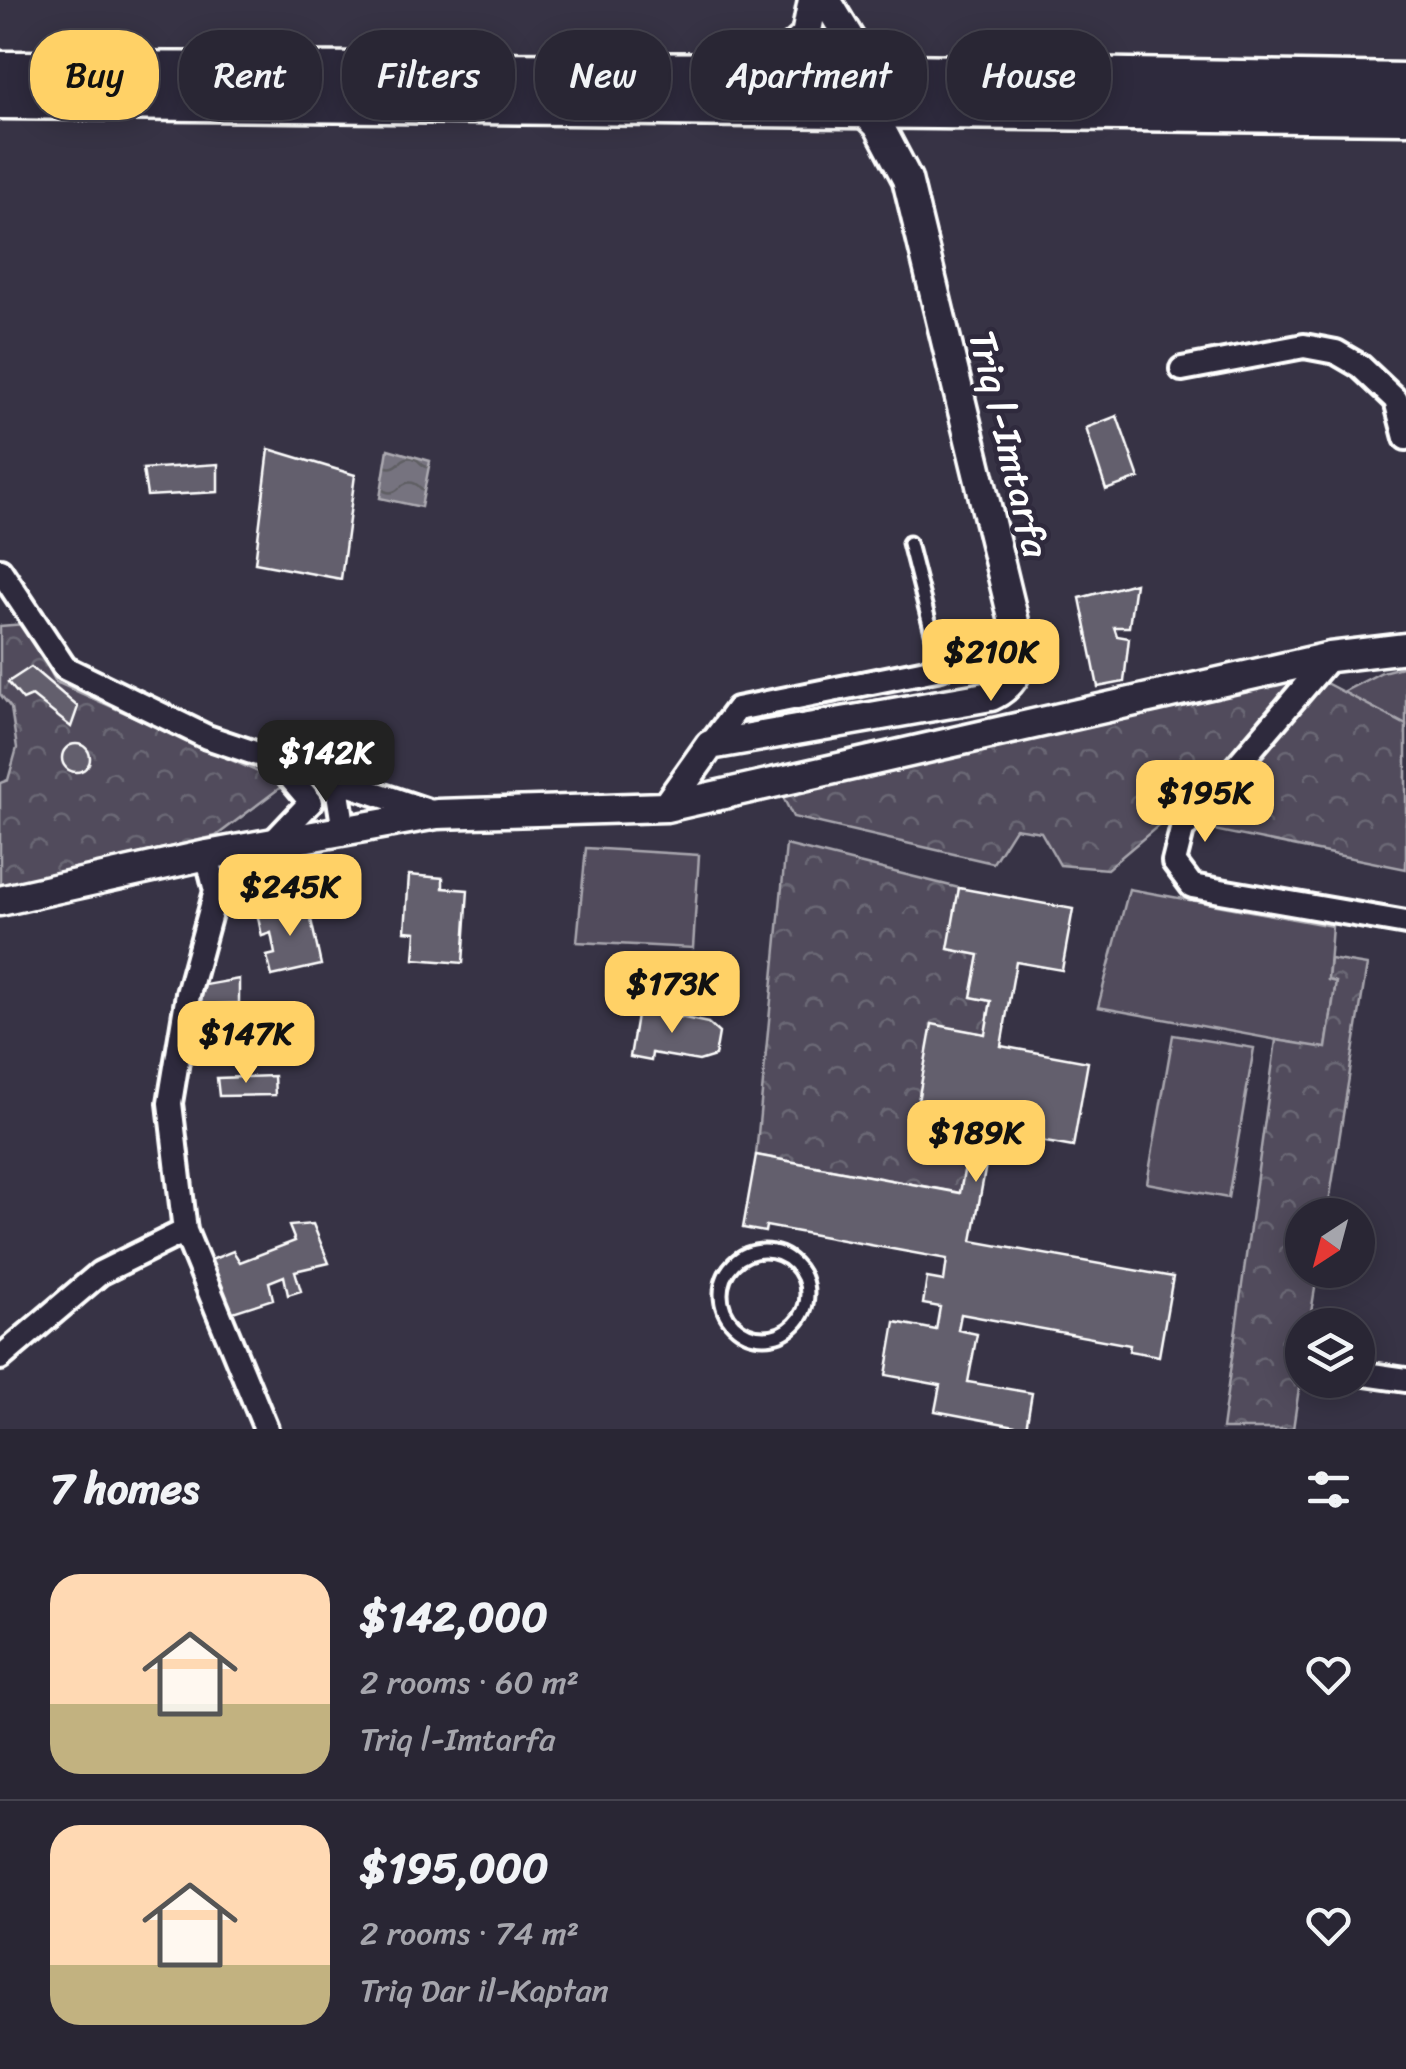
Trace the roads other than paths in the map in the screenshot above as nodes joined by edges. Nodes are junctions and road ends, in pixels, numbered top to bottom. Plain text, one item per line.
1 (813, 0) edge
2 (826, 0) edge
3 (807, 30) edge
4 (839, 30) edge
5 (0, 72) edge
6 (691, 75) edge
7 (1406, 82) edge
8 (927, 90) edge
9 (691, 93) edge
10 (927, 94) edge
11 (0, 99) edge
12 (1406, 114) edge
13 (877, 120) edge
14 (1182, 368) dead end
15 (1406, 438) edge
16 (909, 543) dead end
17 (0, 570) edge
18 (1406, 648) edge
19 (1330, 657) junction
20 (940, 668) joint
21 (710, 745) junction
22 (275, 760) junction
23 (336, 780) junction
24 (666, 808) junction
25 (437, 814) junction
26 (344, 830) junction
27 (270, 844) junction
28 (207, 855) junction
29 (0, 901) edge
30 (1406, 923) edge
31 (185, 1231) junction
32 (721, 1298) joint
33 (0, 1358) edge
34 (1375, 1376) edge
35 (1406, 1380) edge
36 (266, 1429) edge

1 - 3 street
2 - 4 street
5 - 6 highway
7 - 8 highway
9 - 11 highway
10 - 12 highway
13 - 21 street, Triq l-Imtarfa
14 - 15 street
16 - 20 lane
17 - 22 street
18 - 19 street
19 - 24 street
19 - 30 street
20 - 21 street
21 - 24 street
22 - 23 street
22 - 27 street
23 - 25 street
23 - 26 street
24 - 25 street
25 - 26 street
26 - 27 street
27 - 28 street
28 - 29 street
28 - 31 street
31 - 33 street
31 - 36 street
32 - 32 lane
34 - 35 street

